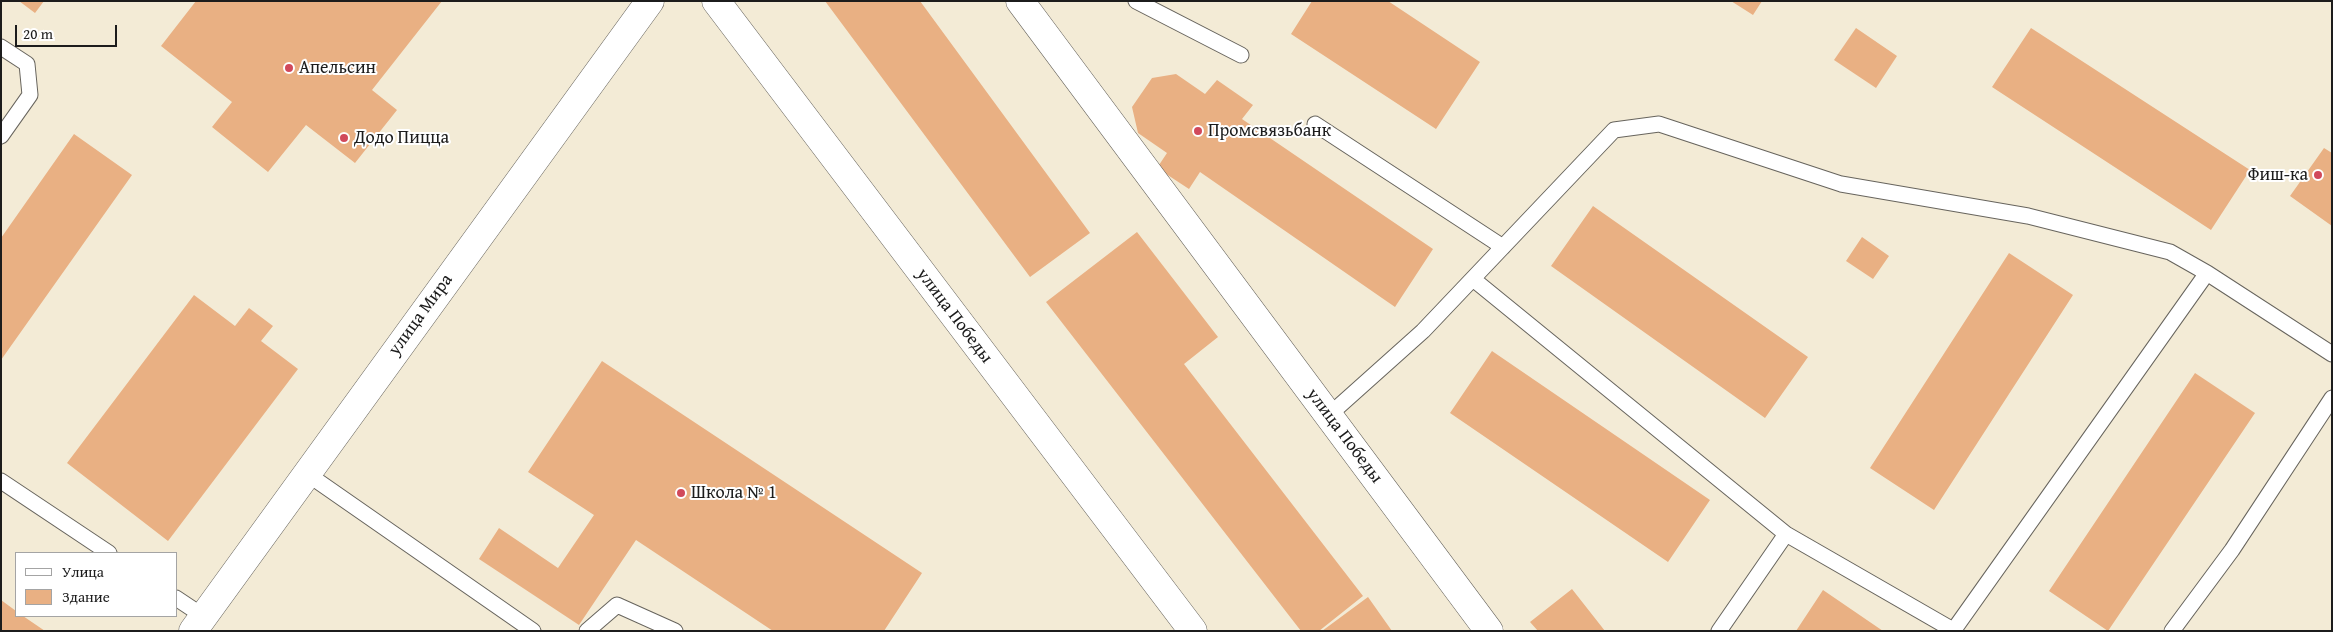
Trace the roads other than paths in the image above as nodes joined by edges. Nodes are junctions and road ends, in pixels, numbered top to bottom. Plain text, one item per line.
1 (650, 1) edge
2 (716, 1) edge
3 (1020, 1) edge
4 (1136, 1) edge
5 (1, 46) edge
6 (1241, 55) dead end
7 (1315, 124) dead end
8 (1, 136) edge
9 (1504, 247) junction
10 (2207, 273) junction
11 (1473, 279) junction
12 (2332, 354) edge
13 (2332, 398) edge
14 (1328, 416) junction
15 (306, 473) junction
16 (1, 481) edge
17 (1786, 534) junction
18 (108, 552) edge
19 (178, 600) edge
20 (198, 623) edge
21 (1190, 629) edge
22 (533, 631) edge
23 (587, 631) edge
24 (675, 631) edge
25 (1488, 631) edge
26 (1719, 631) edge
27 (1953, 631) edge
28 (2172, 631) edge

1 - 15 street, улица Мира
2 - 21 street, улица Победы
3 - 14 street, улица Победы
4 - 6 lane
5 - 8 lane
7 - 9 lane
9 - 10 lane
9 - 11 lane
10 - 12 lane
10 - 27 lane
11 - 14 lane
11 - 17 lane
13 - 28 lane
14 - 25 street, улица Победы
15 - 20 street, улица Мира
15 - 22 lane
16 - 18 lane
17 - 26 lane
17 - 27 lane
19 - 20 lane
23 - 24 lane

